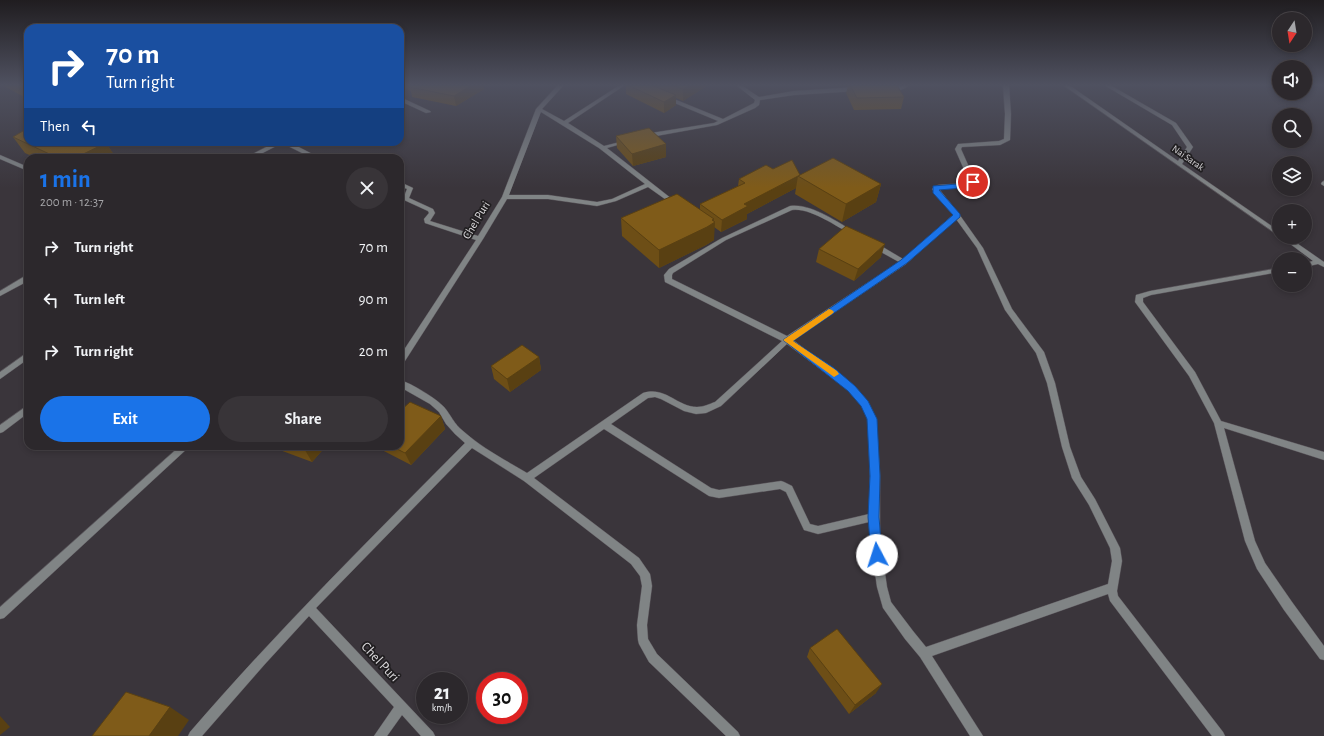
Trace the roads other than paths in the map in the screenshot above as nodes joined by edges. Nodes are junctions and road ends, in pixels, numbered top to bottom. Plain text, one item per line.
1 (535, 119) edge
2 (557, 119) edge
3 (570, 119) edge
4 (720, 119) edge
5 (727, 119) edge
6 (1008, 119) edge
7 (1115, 119) edge
8 (1166, 119) edge
9 (724, 121) junction
10 (564, 123) junction
11 (272, 146) edge
12 (292, 146) edge
13 (602, 148) junction
14 (256, 154) edge
15 (309, 154) edge
16 (0, 157) edge
17 (1179, 164) junction
18 (24, 167) edge
19 (648, 185) junction
20 (404, 186) edge
21 (505, 196) junction
22 (680, 207) edge
23 (957, 216) junction
24 (1272, 229) edge
25 (858, 236) edge
26 (480, 239) junction
27 (865, 240) edge
28 (1294, 244) edge
29 (904, 262) junction
30 (1322, 264) edge
31 (1312, 265) edge
32 (1272, 271) edge
33 (24, 280) edge
34 (0, 294) edge
35 (787, 340) junction
36 (404, 356) edge
37 (24, 358) edge
38 (0, 376) edge
39 (404, 385) edge
40 (24, 411) edge
41 (604, 424) junction
42 (1218, 424) junction
43 (0, 430) edge
44 (471, 443) junction
45 (182, 450) edge
46 (1324, 456) edge
47 (527, 478) junction
48 (874, 517) junction
49 (1112, 588) junction
50 (309, 608) junction
51 (0, 614) edge
52 (924, 653) junction
53 (1324, 655) edge
54 (401, 706) junction
55 (194, 736) edge
56 (380, 736) edge
57 (429, 736) edge
58 (734, 736) edge
59 (977, 736) edge
60 (1219, 736) edge

1 - 21 street, Chel Puri
2 - 10 street
3 - 10 street
4 - 9 street
5 - 9 street
6 - 23 street
7 - 17 street, Nai Sarak
8 - 17 street
9 - 13 street
10 - 13 street
11 - 14 street
12 - 15 street
13 - 19 street
16 - 18 street
17 - 24 street, Nai Sarak
19 - 21 street
19 - 22 street
20 - 26 street
21 - 26 street, Chel Puri
23 - 29 street
23 - 49 street
25 - 35 street
26 - 36 street, Chel Puri
27 - 29 street
28 - 30 street
29 - 35 street
30 - 31 street
32 - 42 street
33 - 34 street
35 - 41 street
35 - 48 street
37 - 38 street
39 - 44 street
40 - 43 street
41 - 47 street
41 - 48 street
42 - 46 street
42 - 53 street
44 - 47 street
44 - 50 street
45 - 51 street
47 - 58 street
48 - 52 street
49 - 52 street
49 - 60 street
50 - 54 street, Chel Puri
50 - 55 street
52 - 59 street
54 - 56 street
54 - 57 street, Chel Puri

